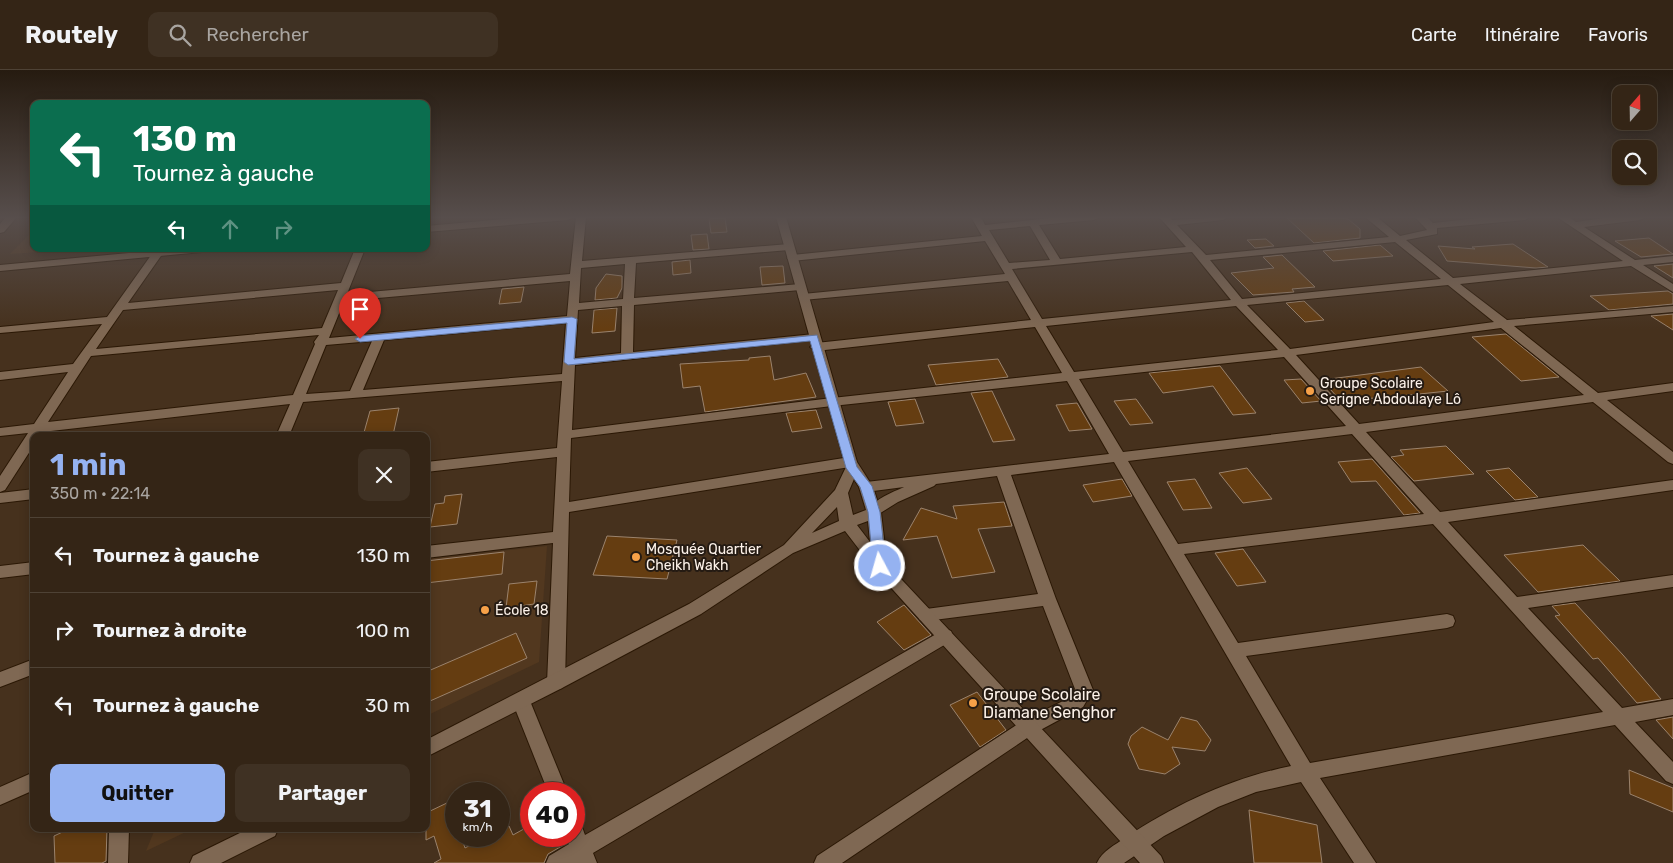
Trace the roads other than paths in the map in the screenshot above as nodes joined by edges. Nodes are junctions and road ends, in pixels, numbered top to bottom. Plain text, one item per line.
1 (147, 254) edge
2 (157, 254) edge
3 (358, 254) edge
4 (577, 254) edge
5 (750, 254) edge
6 (791, 254) edge
7 (998, 254) edge
8 (1052, 254) edge
9 (1198, 254) joint
10 (1417, 254) edge
11 (1617, 254) edge
12 (1673, 259) edge
13 (631, 260) junction
14 (1057, 262) junction
15 (1632, 264) junction
16 (0, 268) edge
17 (575, 271) junction
18 (1009, 272) junction
19 (1450, 281) junction
20 (346, 286) junction
21 (1673, 289) edge
22 (802, 292) junction
23 (341, 298) junction
24 (628, 302) junction
25 (1240, 304) junction
26 (119, 307) junction
27 (1673, 309) edge
28 (572, 313) junction
29 (110, 320) junction
30 (1038, 323) junction
31 (1504, 324) junction
32 (0, 330) edge
33 (325, 331) junction
34 (380, 338) junction
35 (320, 342) junction
36 (815, 342) junction
37 (87, 352) junction
38 (1287, 353) junction
39 (627, 356) junction
40 (568, 362) junction
41 (77, 367) junction
42 (0, 376) edge
43 (1070, 376) junction
44 (567, 377) junction
45 (1673, 387) edge
46 (355, 394) junction
47 (1594, 397) junction
48 (296, 399) junction
49 (832, 402) junction
50 (38, 427) junction
51 (1356, 429) junction
52 (0, 432) edge
53 (35, 432) edge
54 (284, 432) edge
55 (564, 435) junction
56 (30, 440) edge
57 (563, 452) junction
58 (1120, 458) junction
59 (1673, 459) edge
60 (851, 465) junction
61 (430, 467) edge
62 (1002, 470) junction
63 (944, 478) junction
64 (1673, 485) edge
65 (866, 486) junction
66 (0, 488) edge
67 (841, 493) junction
68 (30, 494) edge
69 (0, 498) edge
70 (561, 508) junction
71 (874, 512) junction
72 (1436, 518) junction
73 (847, 523) junction
74 (559, 537) junction
75 (788, 549) junction
76 (1173, 550) junction
77 (430, 552) edge
78 (880, 566) junction
79 (30, 568) edge
80 (0, 572) edge
81 (1673, 582) edge
82 (1048, 599) junction
83 (1514, 604) junction
84 (926, 615) junction
85 (1447, 621) dead end
86 (945, 636) junction
87 (1234, 651) junction
88 (30, 668) edge
89 (0, 680) edge
90 (556, 683) junction
91 (521, 700) junction
92 (1673, 707) edge
93 (1618, 717) junction
94 (1028, 728) junction
95 (430, 746) edge
96 (1305, 772) junction
97 (1673, 775) edge
98 (554, 782) edge
99 (30, 783) edge
100 (0, 796) edge
101 (119, 832) edge
102 (263, 832) edge
103 (1134, 842) junction
104 (585, 845) edge
105 (581, 847) edge
106 (221, 858) edge
107 (118, 863) edge
108 (200, 863) edge
109 (556, 863) edge
110 (824, 863) edge
111 (1107, 863) edge
112 (1154, 863) edge
113 (1366, 863) edge

1 - 16 street
2 - 26 street
3 - 20 street
4 - 17 street
5 - 13 street
6 - 22 street
7 - 18 street
8 - 14 street
9 - 14 street
9 - 25 street
10 - 19 street
11 - 15 street
12 - 15 street
13 - 17 street
13 - 24 street
14 - 18 street
15 - 19 street
15 - 21 street
17 - 23 street
17 - 28 street
18 - 22 street
18 - 30 street
19 - 25 street
19 - 31 street
20 - 23 street
20 - 26 street
22 - 24 street
22 - 36 street
23 - 33 street
24 - 28 street
24 - 39 street
25 - 30 street
25 - 38 street
26 - 29 street
27 - 31 street
28 - 34 street
28 - 40 street
29 - 32 street
29 - 37 street
30 - 36 street
30 - 43 street
31 - 38 street
31 - 47 street
33 - 35 street
33 - 37 street
34 - 35 street
34 - 46 street
35 - 48 street
36 - 39 street
36 - 49 street
37 - 41 street
38 - 43 street
38 - 51 street
39 - 40 street
40 - 44 street
41 - 42 street
41 - 50 street
43 - 49 street
43 - 58 street
44 - 46 street
44 - 55 street
45 - 47 street
46 - 48 street
47 - 51 street
47 - 59 street
48 - 50 street
48 - 54 street
49 - 55 street
49 - 60 street
50 - 52 street
50 - 53 street
51 - 58 street
51 - 72 street
55 - 57 street
56 - 66 street
57 - 61 street
57 - 70 street
58 - 62 street
58 - 76 street
60 - 65 street
60 - 67 street
60 - 70 street
62 - 63 street
62 - 82 street
63 - 65 street
63 - 71 street
64 - 72 street
65 - 67 street
65 - 71 street
67 - 73 street
67 - 75 street
68 - 69 street
70 - 74 street
71 - 73 street
71 - 78 street
72 - 76 street
72 - 83 street
73 - 75 street
73 - 78 street
74 - 77 street
74 - 90 street
75 - 90 street
76 - 87 street
78 - 84 street
79 - 80 street
81 - 83 street
82 - 84 street
82 - 94 street
83 - 93 street
84 - 86 street
85 - 87 street
86 - 94 street
86 - 104 street
87 - 96 street
88 - 89 street
90 - 91 street
91 - 95 street
91 - 98 street
92 - 93 street
93 - 96 street
93 - 97 street
94 - 103 street
94 - 110 street
96 - 103 street
96 - 113 street
99 - 100 street
101 - 107 street
102 - 106 street
103 - 111 street
103 - 112 street
105 - 109 street
106 - 108 street

